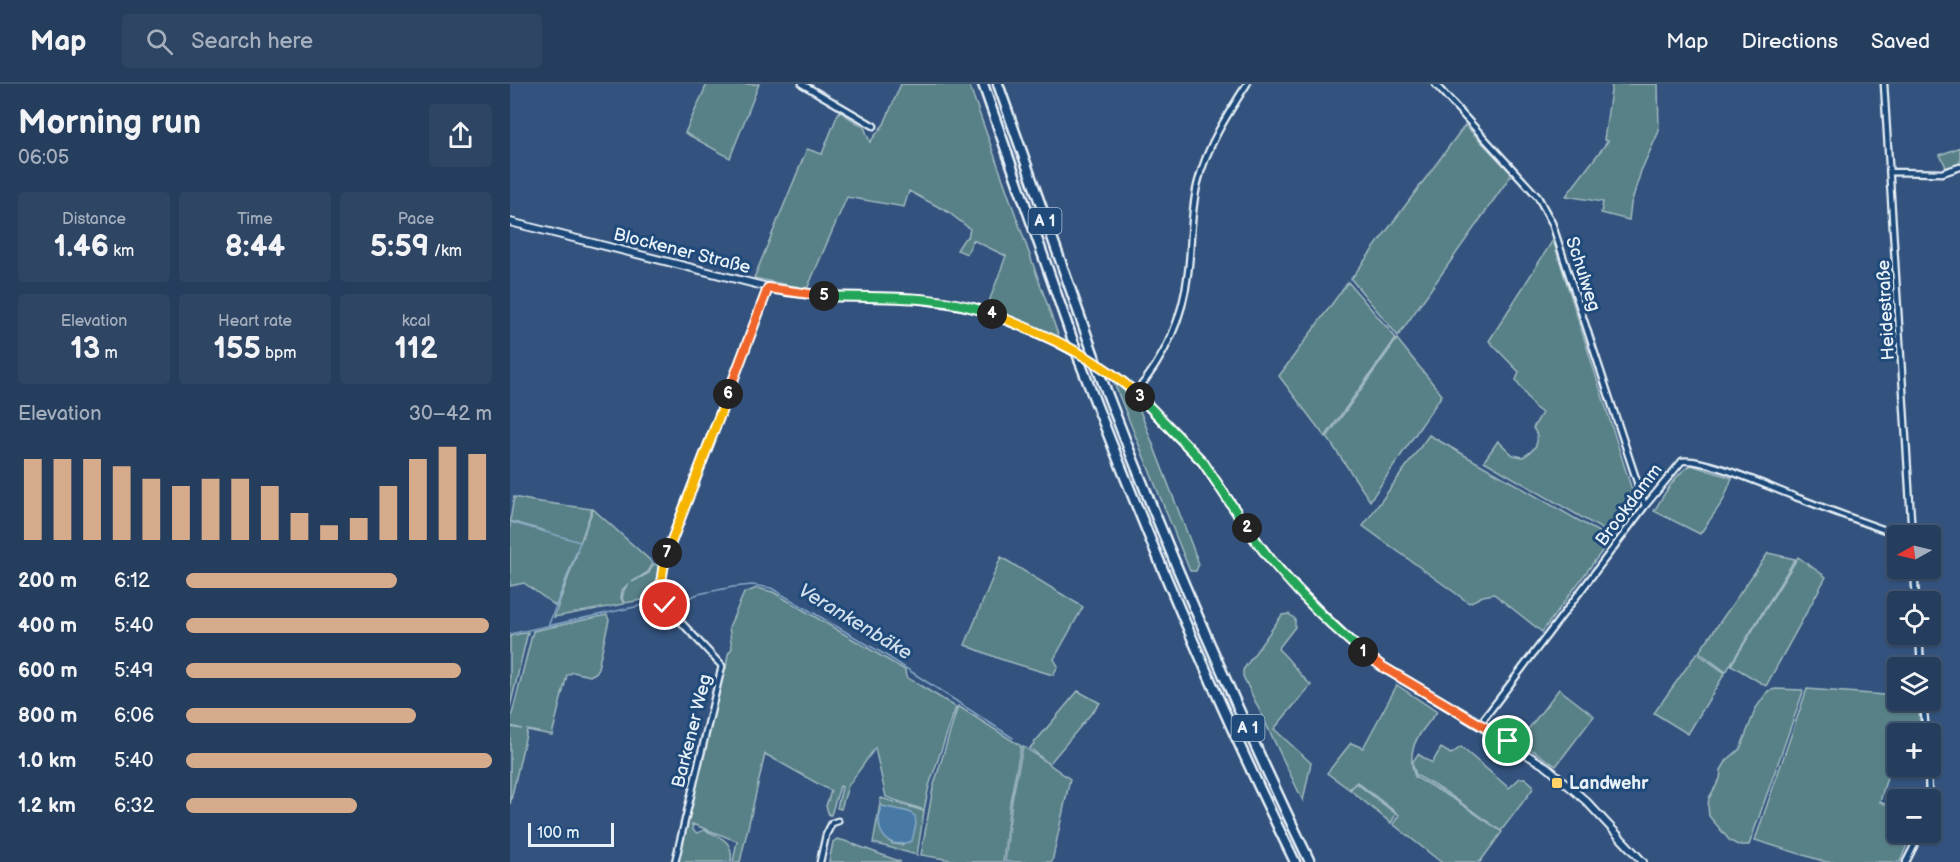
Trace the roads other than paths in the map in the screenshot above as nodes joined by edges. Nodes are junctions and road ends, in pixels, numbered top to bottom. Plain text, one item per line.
1 (802, 84) edge
2 (983, 84) edge
3 (998, 84) edge
4 (1247, 84) edge
5 (1435, 84) edge
6 (1884, 84) edge
7 (874, 126) dead end
8 (1960, 167) edge
9 (1891, 172) junction
10 (510, 222) edge
11 (768, 288) junction
12 (1136, 393) junction
13 (1645, 506) junction
14 (1911, 525) edge
15 (1887, 531) edge
16 (1480, 724) junction
17 (838, 821) dead end
18 (1916, 843) edge
19 (675, 862) edge
20 (820, 862) edge
21 (1295, 862) edge
22 (1310, 862) edge
23 (1643, 862) edge
24 (1906, 862) edge

1 - 7 street
2 - 21 highway, A 1, bridge
3 - 22 highway, A 1, bridge
4 - 12 street
5 - 13 street, Schulweg
6 - 9 street, Heidestraße
8 - 9 street
9 - 14 street, Heidestraße
10 - 11 street, Blockener Straße
11 - 12 street, Blockener Straße
11 - 19 street, Barkener Weg
12 - 16 street, Blockener Straße
13 - 15 street, Brookdamm
13 - 16 street, Brookdamm
16 - 23 street, Blockener Straße
17 - 20 street
18 - 24 street

